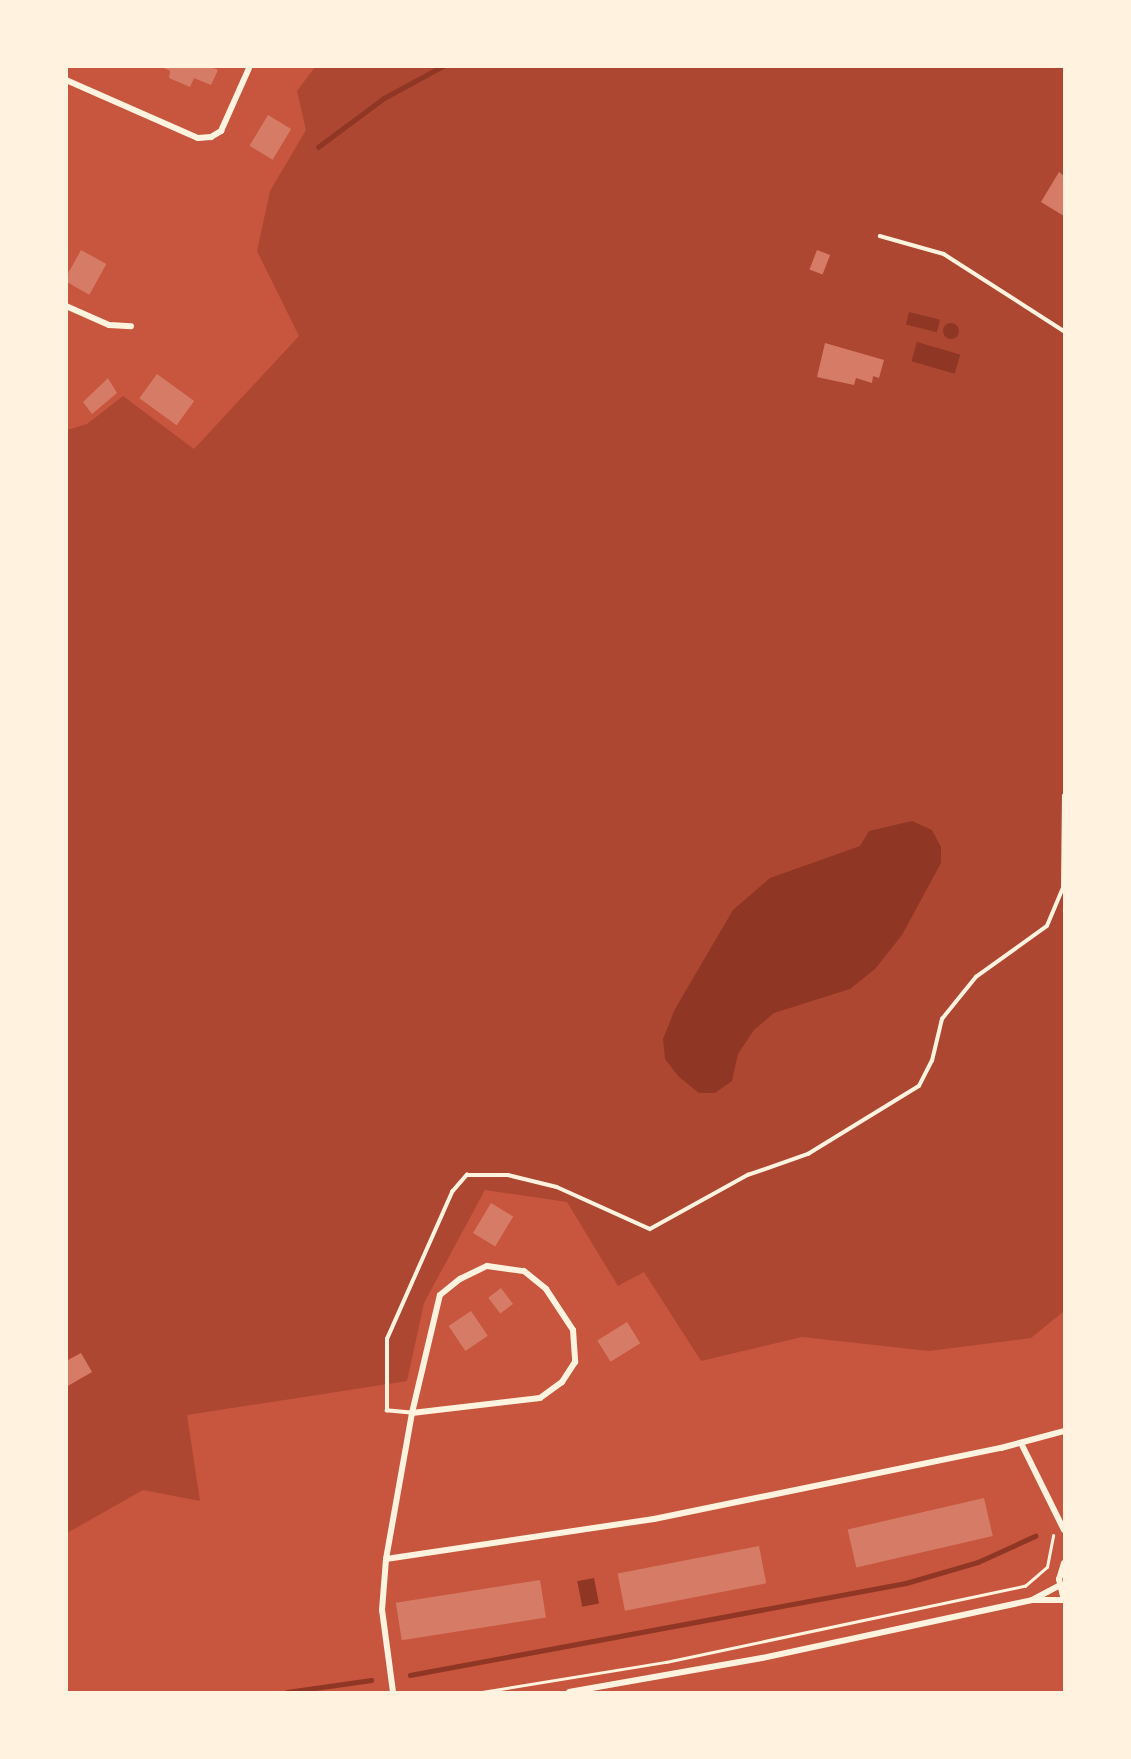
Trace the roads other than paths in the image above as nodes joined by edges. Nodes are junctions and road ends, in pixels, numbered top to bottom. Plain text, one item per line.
1 (250, 66) edge
2 (66, 80) edge
3 (880, 236) dead end
4 (66, 306) edge
5 (131, 326) dead end
6 (1065, 331) edge
7 (1065, 796) edge
8 (412, 1413) junction
9 (1065, 1431) edge
10 (1021, 1443) junction
11 (1065, 1530) edge
12 (386, 1559) junction
13 (1065, 1563) edge
14 (1060, 1585) junction
15 (1032, 1600) junction
16 (1065, 1600) edge
17 (393, 1692) edge
18 (569, 1692) edge

1 - 2 street
3 - 6 lane
4 - 5 street
7 - 8 lane
8 - 8 street
8 - 12 street
9 - 10 street
10 - 11 street
10 - 12 street
12 - 17 street
13 - 14 street
14 - 15 street
14 - 16 street
15 - 16 street
15 - 18 street

